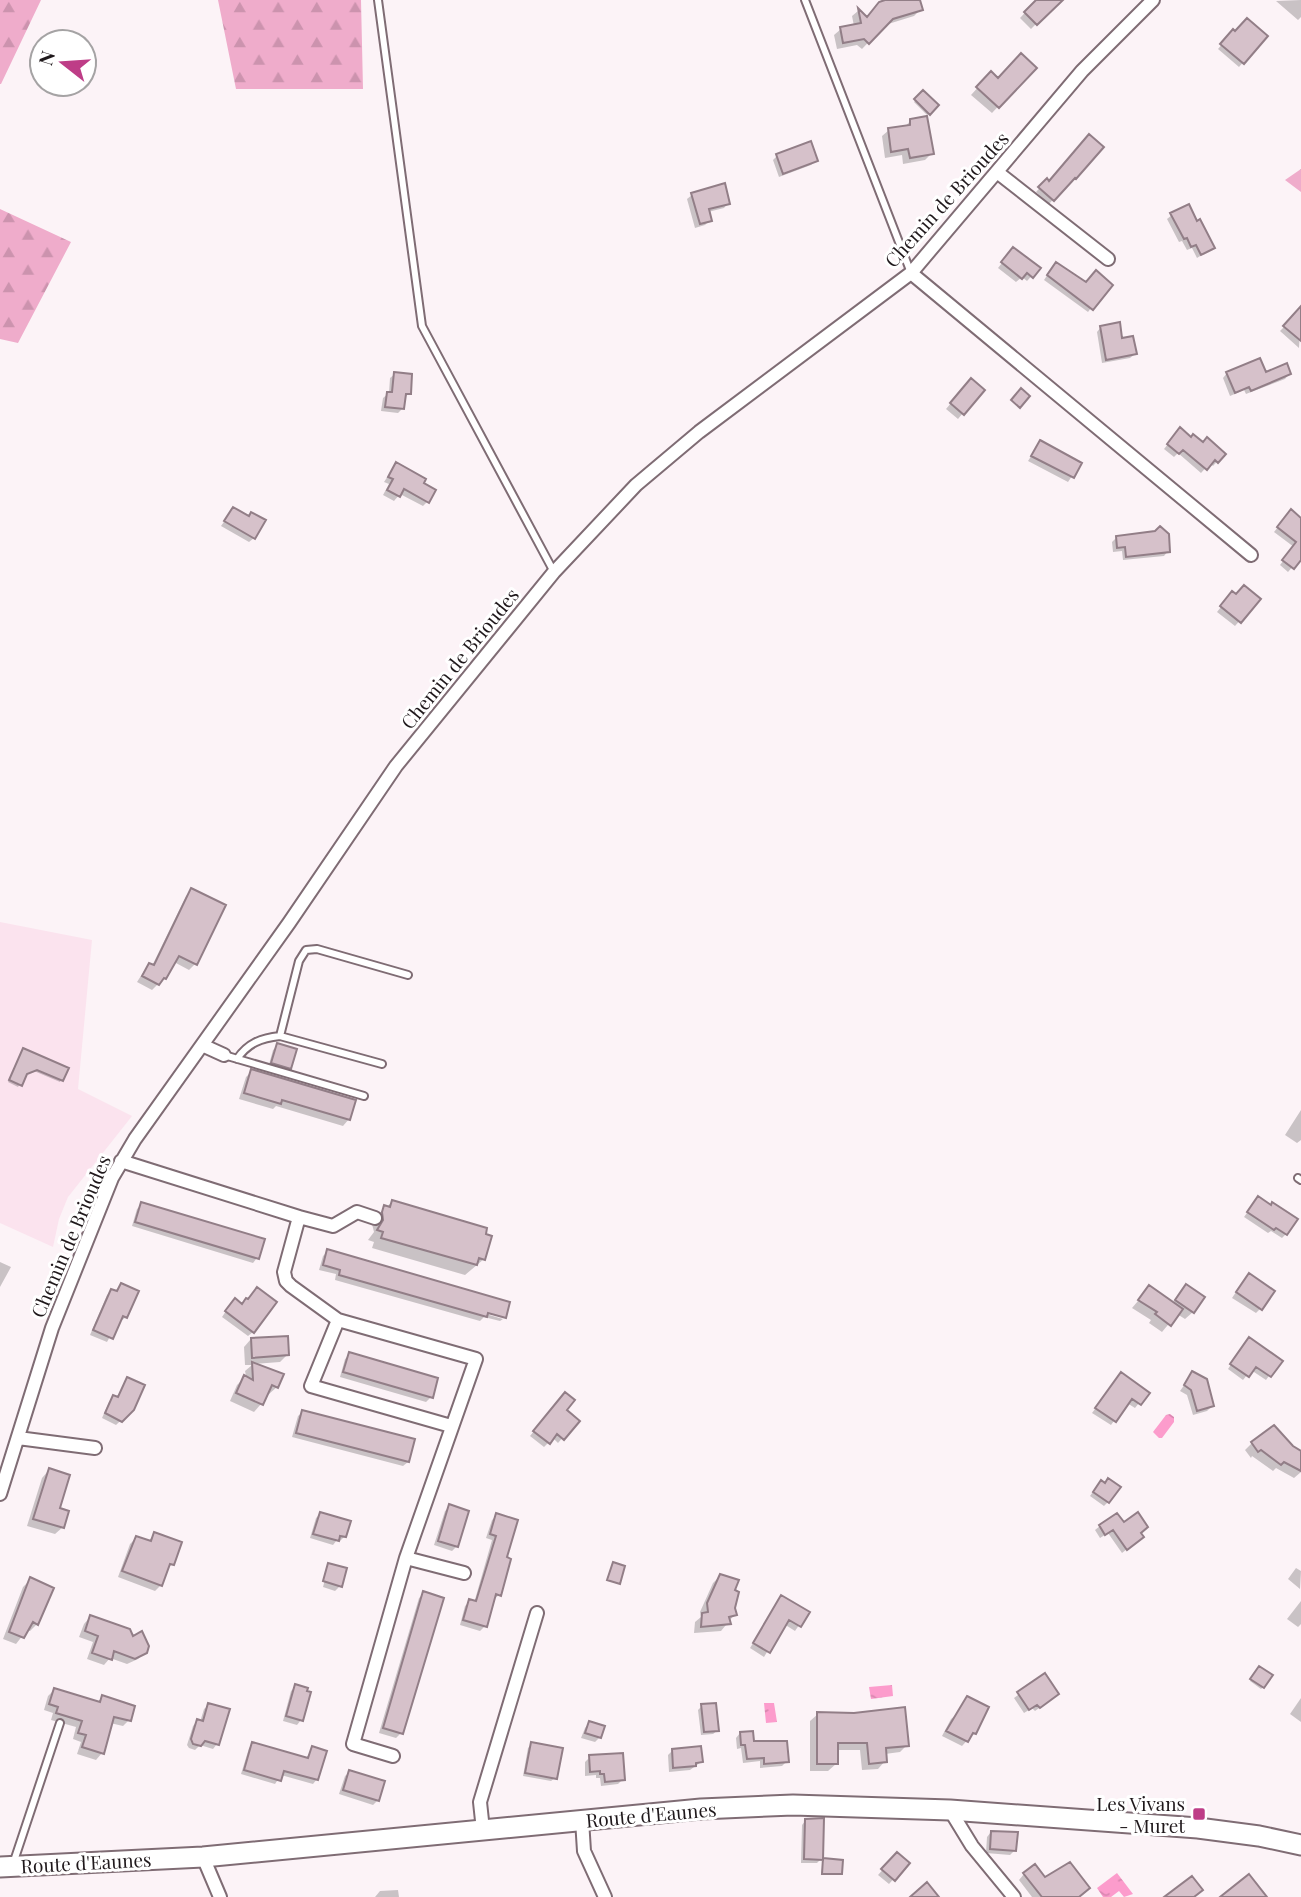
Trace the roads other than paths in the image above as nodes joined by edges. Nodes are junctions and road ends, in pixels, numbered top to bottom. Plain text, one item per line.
1 (378, 0) edge
2 (805, 0) edge
3 (1153, 0) edge
4 (998, 172) junction
5 (1108, 259) dead end
6 (911, 272) junction
7 (1251, 555) dead end
8 (554, 572) junction
9 (408, 975) dead end
10 (280, 1036) junction
11 (202, 1045) junction
12 (224, 1055) joint
13 (237, 1059) junction
14 (382, 1064) dead end
15 (364, 1096) dead end
16 (121, 1161) junction
17 (299, 1217) junction
18 (375, 1218) dead end
19 (338, 1320) junction
20 (451, 1426) junction
21 (18, 1438) junction
22 (95, 1448) dead end
23 (0, 1494) edge
24 (406, 1558) junction
25 (464, 1573) dead end
26 (537, 1613) dead end
27 (60, 1723) dead end
28 (393, 1756) dead end
29 (950, 1810) junction
30 (582, 1820) junction
31 (482, 1830) junction
32 (1301, 1845) edge
33 (204, 1857) junction
34 (6, 1866) edge
35 (220, 1897) edge
36 (605, 1897) edge
37 (1014, 1897) edge

1 - 8 lane
2 - 6 lane
3 - 4 street, Chemin de Brioudes
4 - 5 street
4 - 6 street, Chemin de Brioudes
6 - 7 street
6 - 8 street, Chemin de Brioudes
8 - 11 street, Chemin de Brioudes
9 - 10 lane
10 - 13 lane
10 - 14 lane
11 - 12 street
11 - 16 street, Chemin de Brioudes
12 - 13 lane
13 - 15 lane
16 - 17 street
16 - 21 street, Chemin de Brioudes
17 - 18 street
17 - 19 street
19 - 20 street
19 - 20 street
20 - 24 street
21 - 22 street
21 - 23 street, Chemin de Brioudes
24 - 25 street
24 - 28 street
26 - 31 street
27 - 34 lane
29 - 30 main road, Route d'Eaunes
29 - 32 main road, Route d'Eaunes
29 - 37 street
30 - 31 main road, Route d'Eaunes
30 - 36 street
31 - 33 main road, Route d'Eaunes
33 - 34 main road, Route d'Eaunes
33 - 35 street

